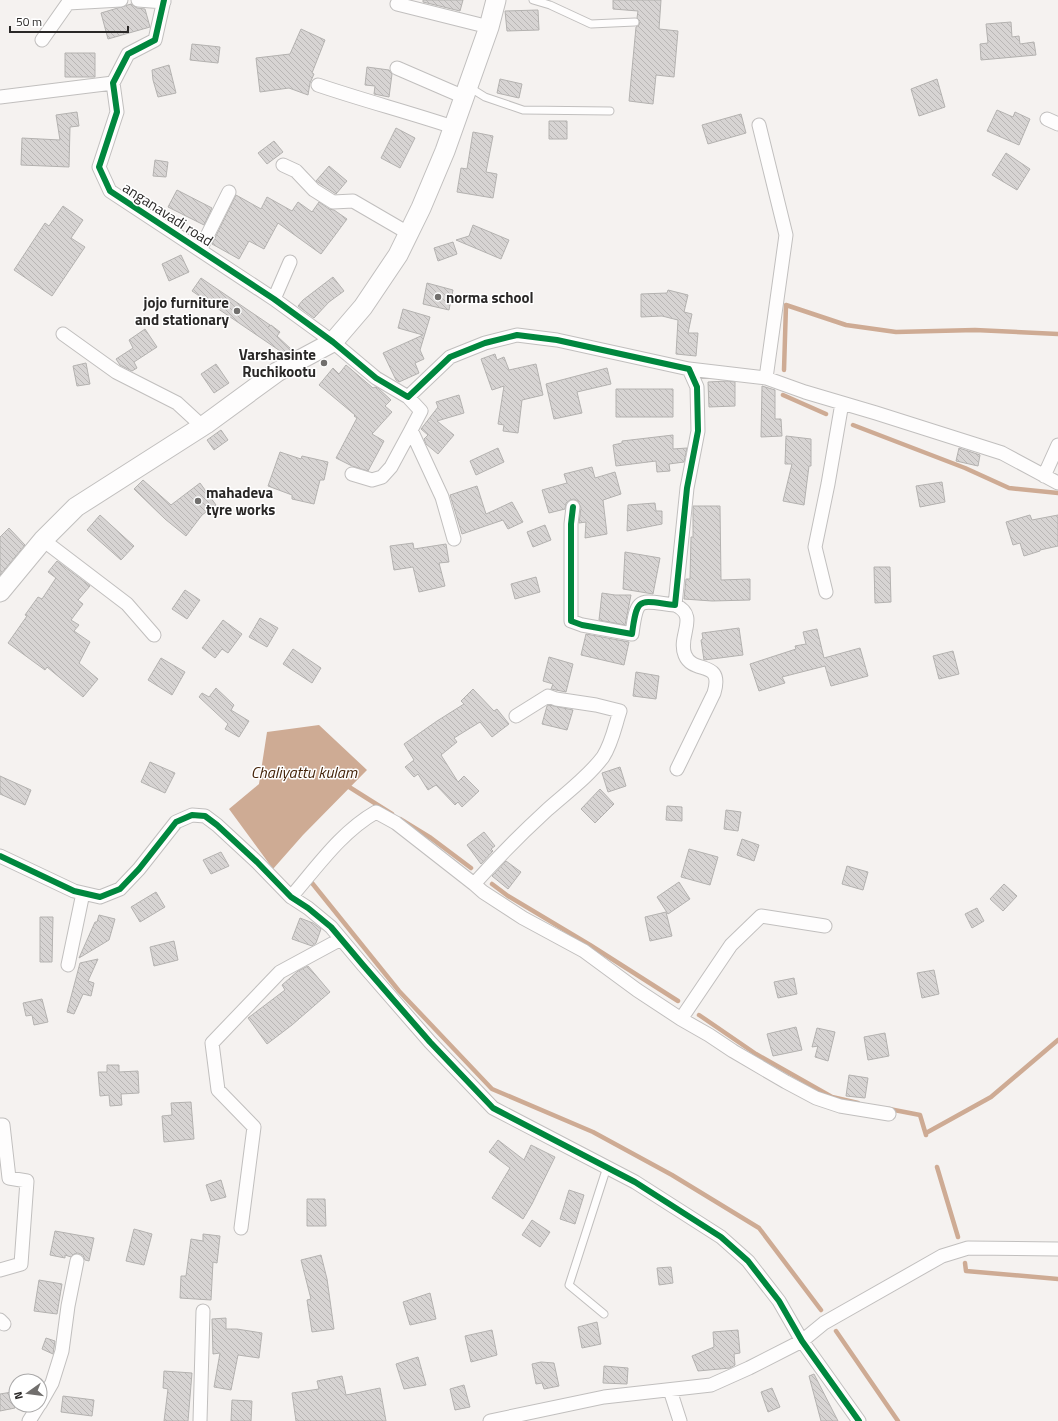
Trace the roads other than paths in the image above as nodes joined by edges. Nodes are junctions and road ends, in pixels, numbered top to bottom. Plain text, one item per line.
1 (121, 0) edge
2 (138, 0) edge
3 (496, 0) edge
4 (533, 0) edge
5 (164, 1) edge
6 (397, 4) dead end
7 (635, 22) dead end
8 (488, 27) junction
9 (42, 40) dead end
10 (397, 68) dead end
11 (113, 83) junction
12 (318, 84) dead end
13 (465, 91) junction
14 (0, 97) edge
15 (610, 110) dead end
16 (759, 125) dead end
17 (453, 127) junction
18 (282, 165) dead end
19 (229, 192) dead end
20 (408, 232) junction
21 (200, 250) junction
22 (290, 262) dead end
23 (274, 299) junction
24 (63, 334) dead end
25 (333, 342) junction
26 (689, 370) junction
27 (766, 378) junction
28 (408, 397) junction
29 (842, 403) junction
30 (202, 426) junction
31 (411, 430) junction
32 (1058, 445) edge
33 (352, 474) dead end
34 (1044, 476) junction
35 (1058, 483) edge
36 (573, 507) dead end
37 (454, 539) dead end
38 (43, 540) junction
39 (0, 592) edge
40 (826, 592) dead end
41 (675, 605) junction
42 (154, 635) dead end
43 (516, 716) dead end
44 (676, 769) dead end
45 (0, 856) edge
46 (474, 884) junction
47 (83, 893) junction
48 (291, 897) junction
49 (825, 926) dead end
50 (341, 939) junction
51 (68, 965) dead end
52 (681, 1019) junction
53 (889, 1114) dead end
54 (0, 1125) edge
55 (607, 1167) junction
56 (240, 1228) dead end
57 (1058, 1249) edge
58 (77, 1262) dead end
59 (0, 1270) edge
60 (203, 1311) dead end
61 (604, 1314) dead end
62 (802, 1341) junction
63 (48, 1390) edge
64 (670, 1390) junction
65 (551, 1415) edge
66 (200, 1421) edge
67 (490, 1421) edge
68 (680, 1421) edge
69 (859, 1421) edge

1 - 9 street
2 - 5 street
3 - 8 main road
4 - 7 lane
5 - 11 street
6 - 8 street
8 - 13 main road
10 - 13 street
11 - 14 street
11 - 21 street, anganavadi road
12 - 17 street
13 - 15 lane
13 - 17 main road
16 - 27 street
17 - 20 main road
18 - 20 street
19 - 21 street
20 - 25 main road
21 - 23 street, anganavadi road
22 - 23 street
23 - 25 street, anganavadi road
24 - 30 street
25 - 28 street, anganavadi road
25 - 30 main road
26 - 27 street
26 - 28 street
26 - 41 street
27 - 29 street
28 - 31 street, anganavadi road
29 - 34 street
29 - 40 street
30 - 38 main road
31 - 33 street
31 - 37 street
32 - 34 street
34 - 35 street
36 - 41 street
38 - 39 main road
38 - 42 street
41 - 44 street
43 - 46 street
45 - 47 street
46 - 48 street
46 - 52 street
47 - 48 street
47 - 51 street
48 - 50 street
49 - 52 street
50 - 55 street
50 - 56 street
52 - 53 street
54 - 59 street
55 - 61 lane
55 - 62 street
57 - 62 street
58 - 63 street
60 - 66 street
62 - 64 street
62 - 69 street
64 - 65 street
64 - 68 street
65 - 67 street

